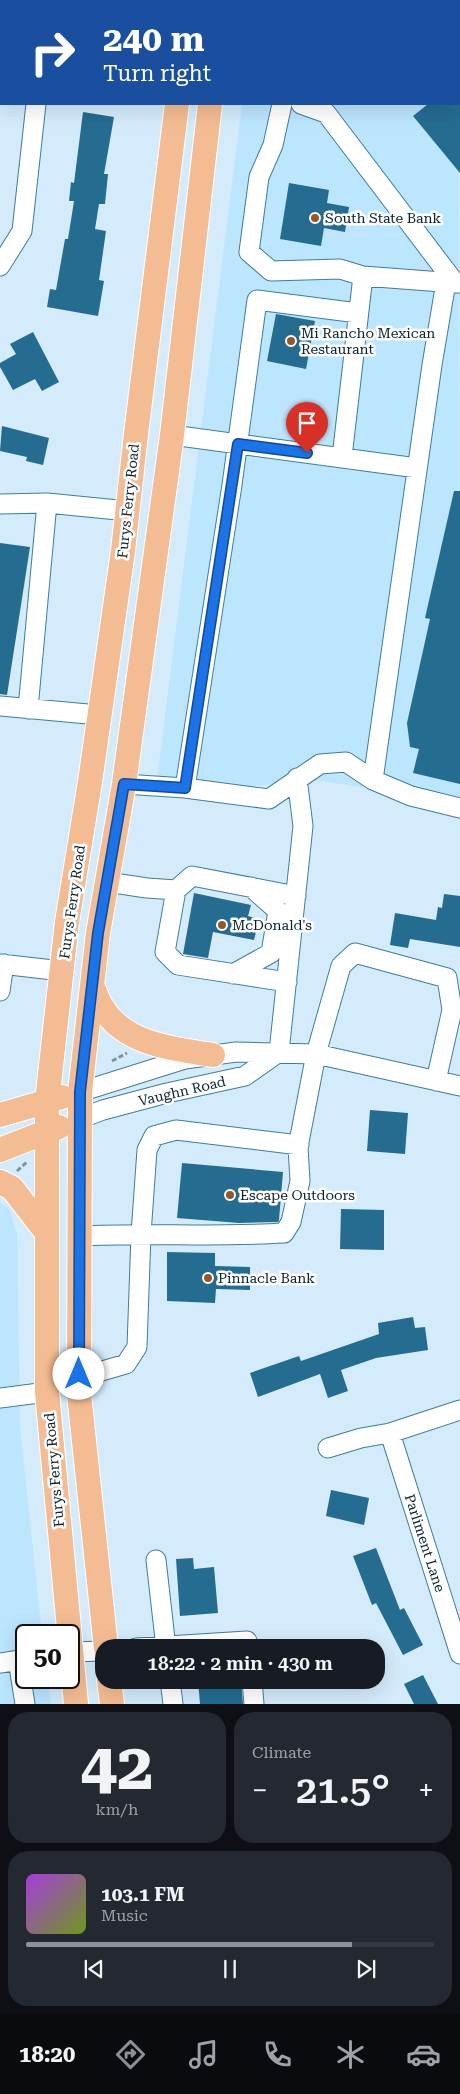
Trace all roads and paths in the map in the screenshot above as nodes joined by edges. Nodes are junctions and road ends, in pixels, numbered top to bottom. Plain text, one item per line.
1 (36, 105) edge
2 (177, 105) edge
3 (210, 105) edge
4 (282, 105) edge
5 (304, 105) edge
6 (0, 266) edge
7 (363, 276) junction
8 (454, 283) edge
9 (358, 313) junction
10 (172, 435) junction
11 (238, 444) junction
12 (342, 457) junction
13 (417, 468) junction
14 (0, 504) edge
15 (47, 504) junction
16 (128, 511) junction
17 (0, 706) edge
18 (28, 708) junction
19 (99, 715) junction
20 (298, 778) junction
21 (373, 780) junction
22 (124, 784) junction
23 (185, 788) junction
24 (460, 808) edge
25 (107, 882) junction
26 (251, 887) junction
27 (176, 890) junction
28 (296, 896) junction
29 (2, 964) edge
30 (62, 972) junction
31 (233, 974) junction
32 (287, 982) junction
33 (92, 986) junction
34 (0, 991) edge
35 (133, 1048) dead end
36 (280, 1052) junction
37 (316, 1054) junction
38 (213, 1055) junction
39 (112, 1061) dead end
40 (436, 1081) junction
41 (460, 1086) edge
42 (80, 1092) junction
43 (47, 1102) junction
44 (0, 1115) edge
45 (79, 1120) junction
46 (46, 1132) junction
47 (299, 1145) junction
48 (0, 1150) edge
49 (0, 1182) edge
50 (46, 1232) junction
51 (141, 1234) junction
52 (79, 1236) junction
53 (79, 1374) junction
54 (47, 1392) junction
55 (0, 1398) edge
56 (460, 1410) edge
57 (390, 1433) junction
58 (328, 1448) dead end
59 (156, 1560) dead end
60 (68, 1624) edge
61 (104, 1639) edge
62 (165, 1639) edge
63 (95, 1650) edge
64 (80, 1651) edge
65 (460, 1654) edge
66 (21, 1689) edge
67 (74, 1689) edge
68 (110, 1689) edge
69 (171, 1689) edge
70 (253, 1689) edge
71 (24, 1704) edge
72 (76, 1704) edge
73 (112, 1704) edge
74 (172, 1704) edge
75 (254, 1704) edge

1 - 6 street
2 - 16 main road, Furys Ferry Road
3 - 10 main road
4 - 7 street
5 - 8 street
7 - 8 street
7 - 9 street
8 - 13 street
9 - 11 street
9 - 12 street
10 - 11 street
10 - 22 main road
11 - 12 street
11 - 23 street
12 - 13 street
13 - 21 street
14 - 15 street
15 - 16 street
15 - 18 street
16 - 19 main road, Furys Ferry Road
17 - 18 street
18 - 19 street
19 - 30 main road, Furys Ferry Road
20 - 21 street
20 - 23 street
20 - 28 street
21 - 24 street
22 - 23 street
22 - 25 main road
25 - 27 street
25 - 33 main road
26 - 27 street
26 - 28 street
26 - 31 street
27 - 31 street
28 - 32 street
29 - 30 street
29 - 34 street
30 - 43 main road, Furys Ferry Road
31 - 32 street
32 - 36 street
33 - 38 main road
33 - 42 main road
35 - 39 path
36 - 37 street, Vaughn Road
36 - 38 street, Vaughn Road
36 - 45 street, Vaughn Road
37 - 40 street, Vaughn Road
37 - 40 street
37 - 47 street
38 - 42 street, Vaughn Road
40 - 41 street, Vaughn Road
42 - 43 main road
42 - 45 main road
43 - 44 main road
43 - 46 main road, Furys Ferry Road
45 - 46 main road
45 - 52 main road
46 - 48 main road
46 - 50 main road, Furys Ferry Road
47 - 51 street
47 - 51 street
49 - 50 main road
50 - 54 main road, Furys Ferry Road
51 - 52 street
51 - 53 street
52 - 53 main road
53 - 61 main road
54 - 55 street
54 - 60 main road, Furys Ferry Road
56 - 57 street
57 - 58 street
57 - 65 street, Parliment Lane
59 - 62 street
63 - 64 street
66 - 71 street
67 - 72 main road, Furys Ferry Road
68 - 73 main road
69 - 74 street
70 - 75 street

